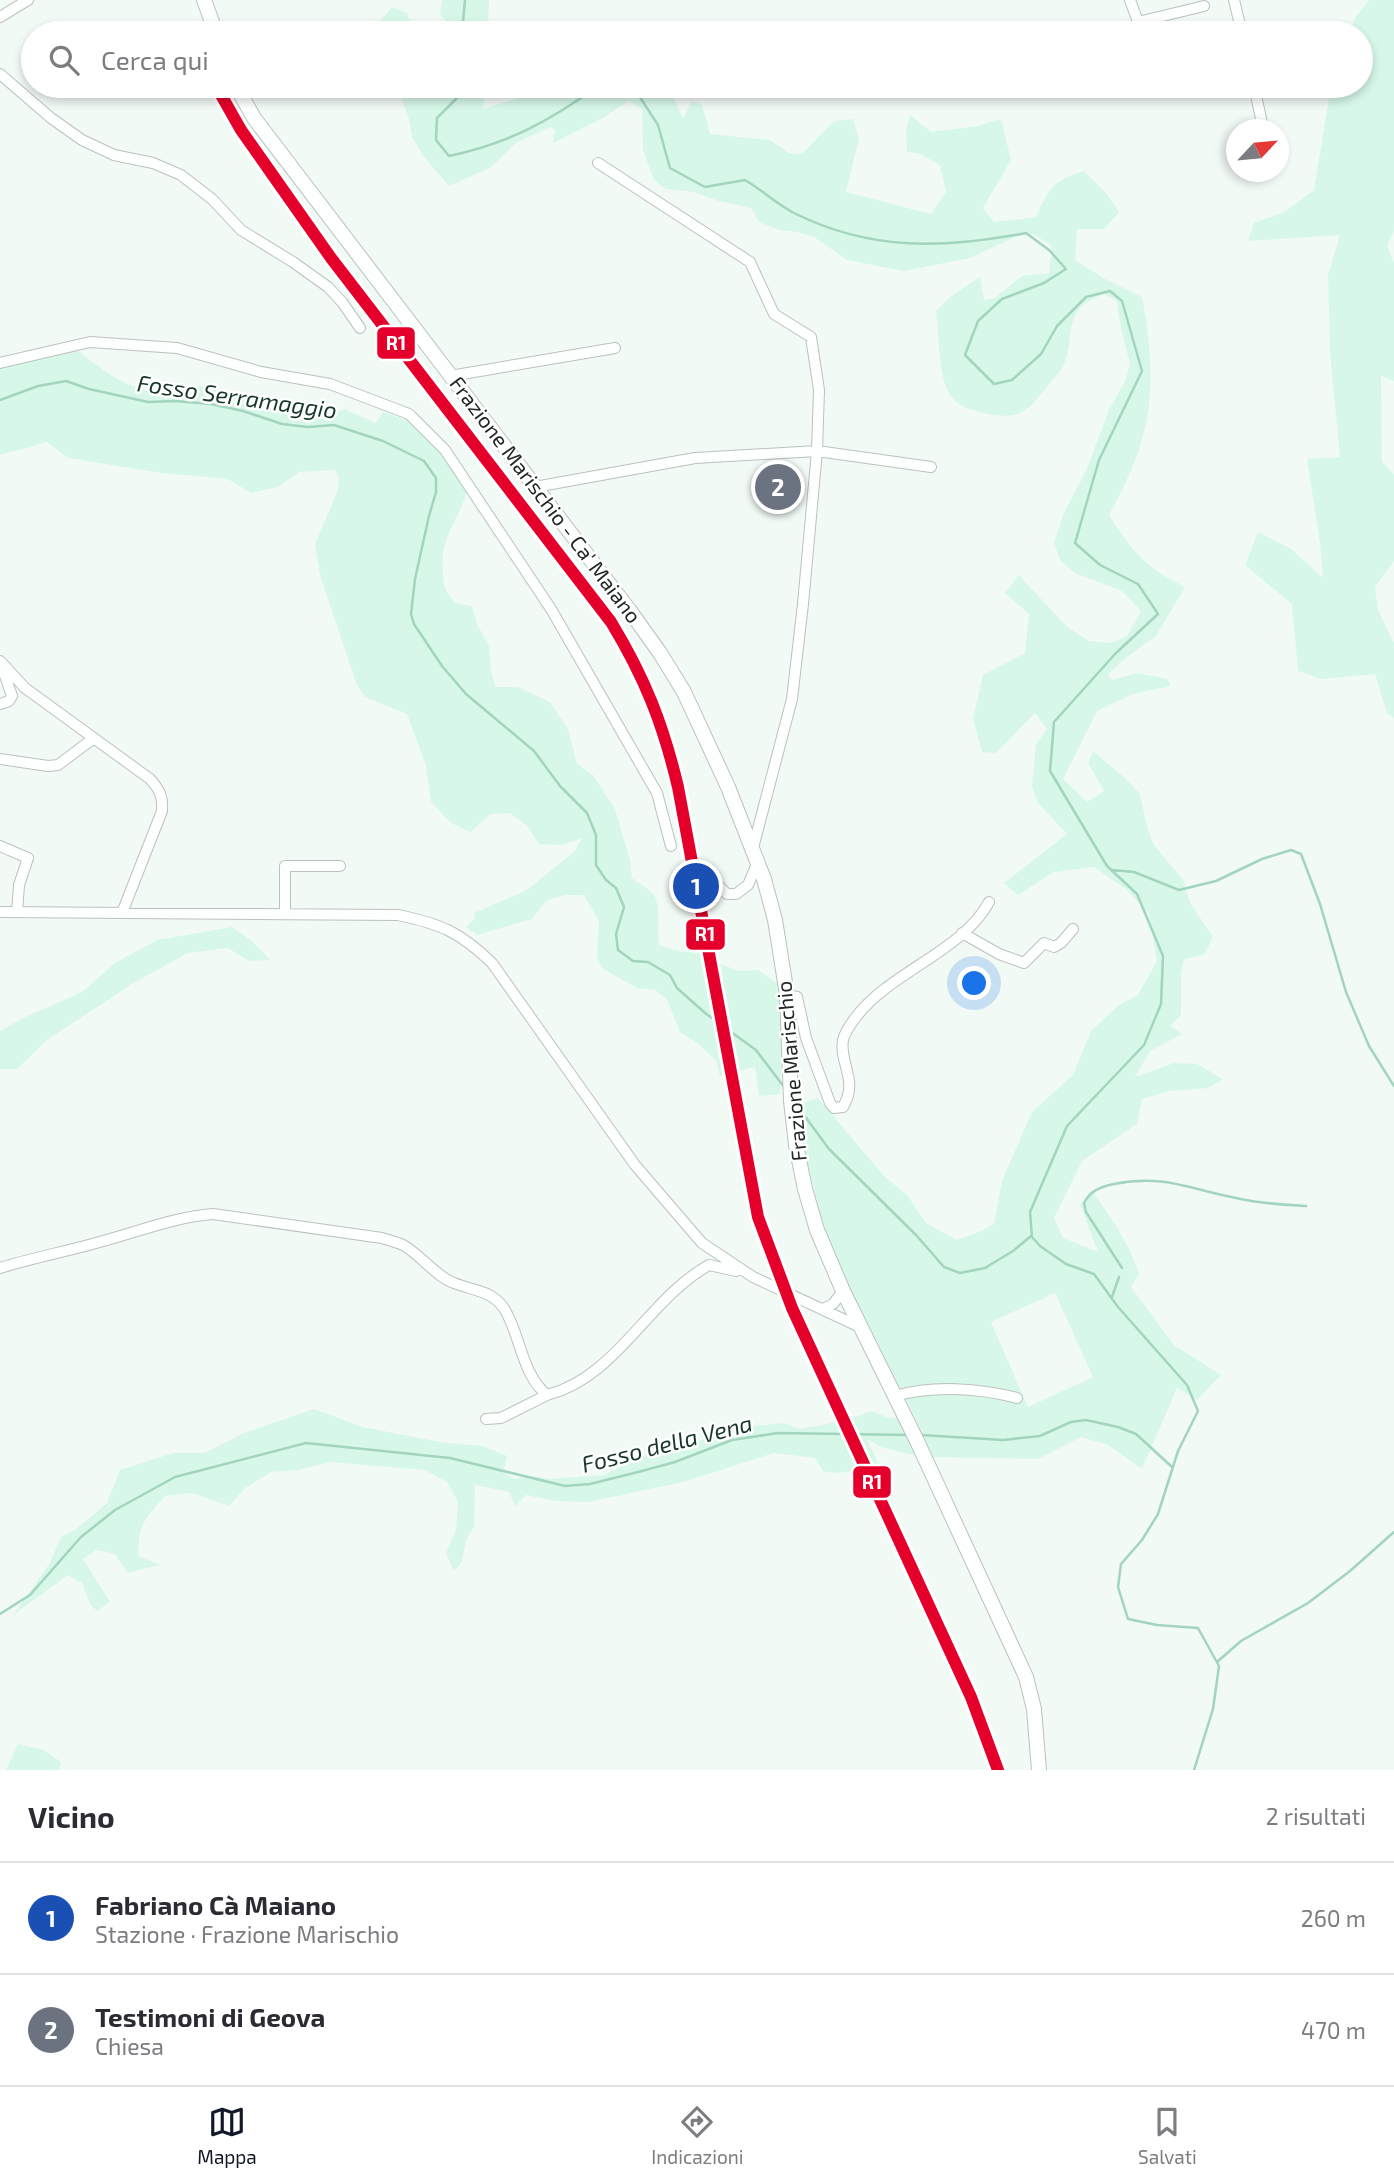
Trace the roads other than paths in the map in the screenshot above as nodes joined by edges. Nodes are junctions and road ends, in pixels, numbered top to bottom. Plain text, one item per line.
1 (28, 0) edge
2 (204, 0) edge
3 (1130, 0) edge
4 (1234, 0) edge
5 (1204, 6) dead end
6 (0, 17) edge
7 (212, 21) edge
8 (1138, 21) edge
9 (1142, 21) edge
10 (1239, 21) edge
11 (0, 74) edge
12 (21, 92) edge
13 (28, 98) edge
14 (243, 98) edge
15 (1257, 98) edge
16 (1261, 119) edge
17 (598, 163) dead end
18 (360, 328) dead end
19 (615, 348) dead end
20 (0, 363) edge
21 (450, 376) junction
22 (817, 451) junction
23 (931, 467) dead end
24 (535, 487) junction
25 (3, 664) edge
26 (0, 704) edge
27 (94, 738) junction
28 (0, 759) edge
29 (0, 846) edge
30 (671, 846) dead end
31 (756, 855) junction
32 (340, 866) dead end
33 (710, 877) dead end
34 (989, 902) dead end
35 (0, 912) edge
36 (17, 912) junction
37 (122, 913) junction
38 (285, 914) junction
39 (1073, 929) dead end
40 (962, 933) junction
41 (787, 995) junction
42 (0, 1268) edge
43 (745, 1273) junction
44 (843, 1291) junction
45 (821, 1309) junction
46 (853, 1312) junction
47 (860, 1327) junction
48 (547, 1395) junction
49 (895, 1396) junction
50 (1017, 1398) dead end
51 (486, 1419) dead end
52 (1039, 1770) edge

1 - 6 street
2 - 7 main road
3 - 8 street
4 - 10 street
5 - 9 street
11 - 12 street
13 - 18 street
14 - 21 main road, Frazione Marischio - Ca' Maiano
15 - 16 street
17 - 22 street
19 - 21 street
20 - 30 street
21 - 24 main road, Frazione Marischio - Ca' Maiano
22 - 23 street
22 - 24 street
22 - 31 street
24 - 31 main road, Frazione Marischio - Ca' Maiano
25 - 26 street
25 - 27 street
27 - 28 street
27 - 37 street
29 - 36 street
31 - 33 street
31 - 41 main road, Frazione Marischio
32 - 38 street
34 - 40 street
35 - 36 street
36 - 37 street
37 - 38 street
38 - 43 street
39 - 40 street
40 - 41 street
41 - 44 main road, Frazione Marischio
42 - 48 street
43 - 45 street
43 - 48 street
44 - 45 street
44 - 46 main road, Frazione Marischio
45 - 46 street
45 - 47 street
46 - 47 main road, Frazione Marischio
47 - 49 main road, Frazione Marischio
48 - 51 street
49 - 50 street
49 - 52 main road, Frazione Marischio

